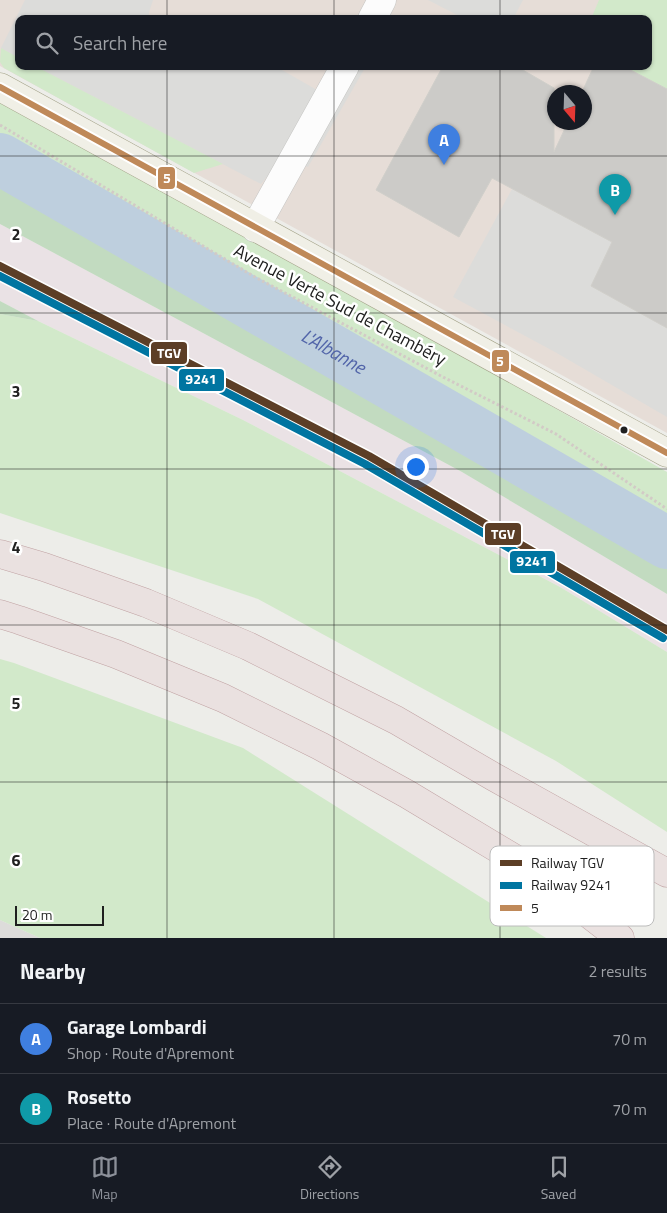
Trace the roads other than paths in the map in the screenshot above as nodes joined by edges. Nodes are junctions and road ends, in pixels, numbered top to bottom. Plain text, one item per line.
1 (382, 0) edge
2 (374, 15) edge
3 (343, 70) edge
4 (0, 87) edge
5 (255, 228) junction
6 (667, 453) edge
7 (0, 554) edge
8 (0, 614) edge
9 (494, 777) junction
10 (494, 846) edge
11 (606, 846) edge
12 (618, 846) edge
13 (654, 866) edge
14 (667, 873) edge
15 (654, 876) edge
16 (667, 884) edge
17 (604, 926) edge
18 (623, 926) edge
19 (620, 938) edge
20 (642, 938) edge

1 - 2 street
3 - 5 street
4 - 5 main road
5 - 6 main road
7 - 9 highway
8 - 10 highway
9 - 11 highway
9 - 12 highway
13 - 14 highway
15 - 16 highway
17 - 19 highway
18 - 20 highway

